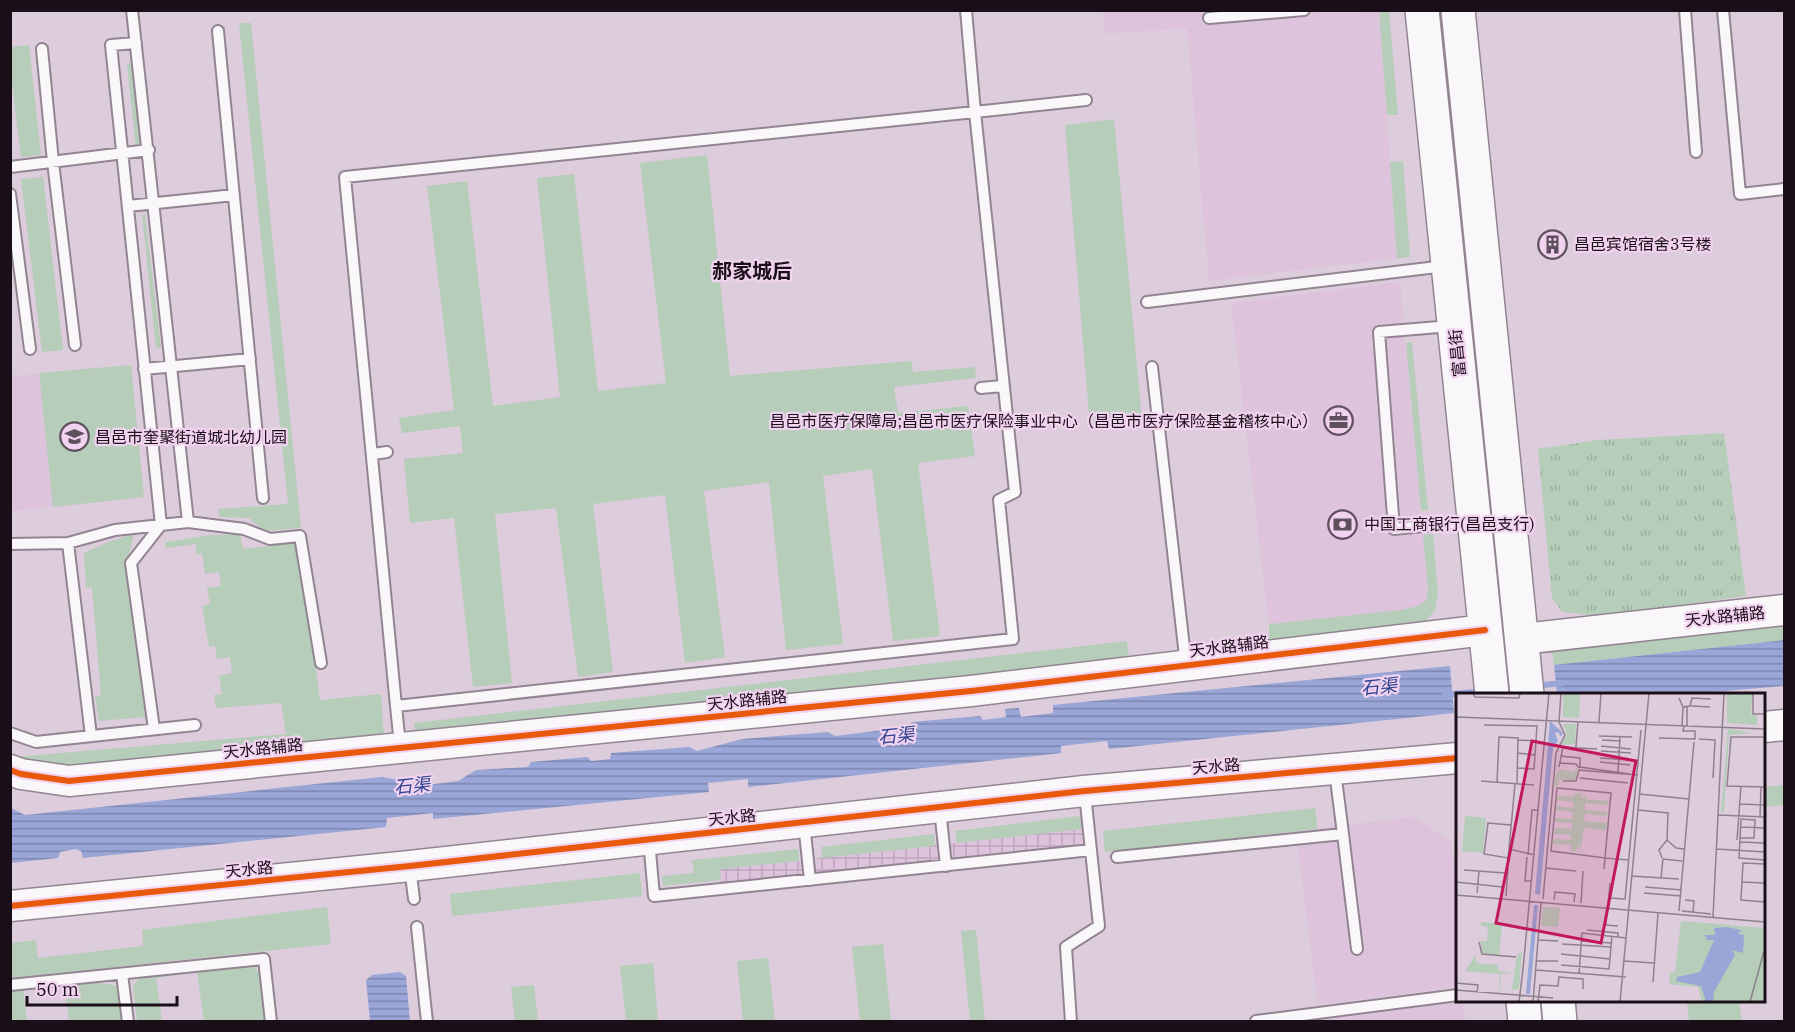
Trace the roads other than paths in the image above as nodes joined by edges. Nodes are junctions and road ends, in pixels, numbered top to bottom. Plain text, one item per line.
1 (132, 10) edge
2 (966, 10) edge
3 (1304, 10) edge
4 (1422, 10) edge
5 (1458, 10) edge
6 (1685, 10) edge
7 (1723, 10) edge
8 (1209, 18) dead end
9 (218, 32) dead end
10 (136, 43) junction
11 (42, 49) dead end
12 (1086, 100) dead end
13 (975, 112) junction
14 (149, 150) junction
15 (1696, 152) dead end
16 (123, 154) junction
17 (53, 162) junction
18 (10, 167) edge
19 (1785, 189) edge
20 (10, 194) edge
21 (234, 195) junction
22 (154, 203) junction
23 (128, 206) junction
24 (1448, 265) junction
25 (1147, 302) dead end
26 (1454, 326) junction
27 (75, 345) dead end
28 (30, 349) dead end
29 (250, 359) junction
30 (172, 367) junction
31 (1152, 367) dead end
32 (144, 369) junction
33 (1002, 386) junction
34 (981, 388) dead end
35 (387, 452) dead end
36 (372, 454) junction
37 (263, 498) dead end
38 (1474, 521) junction
39 (188, 522) junction
40 (161, 525) junction
41 (68, 543) junction
42 (10, 544) edge
43 (1785, 610) edge
44 (1487, 642) junction
45 (1522, 648) junction
46 (321, 663) dead end
47 (1186, 665) junction
48 (1492, 693) edge
49 (1527, 693) edge
50 (396, 706) junction
51 (195, 725) dead end
52 (1785, 725) edge
53 (1765, 727) edge
54 (154, 729) junction
55 (10, 733) edge
56 (91, 736) junction
57 (400, 748) junction
58 (1456, 759) edge
59 (10, 770) edge
60 (1335, 770) junction
61 (1084, 791) junction
62 (939, 807) junction
63 (804, 822) junction
64 (1343, 834) junction
65 (649, 840) junction
66 (1091, 850) junction
67 (1117, 857) dead end
68 (410, 866) junction
69 (946, 866) junction
70 (810, 880) junction
71 (414, 899) dead end
72 (10, 906) edge
73 (417, 927) dead end
74 (1357, 949) dead end
75 (122, 974) junction
76 (10, 985) edge
77 (1456, 995) edge
78 (1523, 1002) edge
79 (1558, 1002) edge
80 (1256, 1021) edge
81 (128, 1022) edge
82 (271, 1022) edge
83 (427, 1022) edge
84 (1071, 1022) edge
85 (1525, 1022) edge
86 (1560, 1022) edge

1 - 10 lane
2 - 13 lane
3 - 8 lane
4 - 24 main road, 富昌街
5 - 45 main road
6 - 15 lane
7 - 19 lane
9 - 21 lane
10 - 14 lane
10 - 16 lane
11 - 17 lane
12 - 13 lane
13 - 33 lane
13 - 36 lane
14 - 16 lane
14 - 22 lane
16 - 17 lane
16 - 23 lane
17 - 18 lane
17 - 27 lane
20 - 28 lane
21 - 22 lane
21 - 29 lane
22 - 23 lane
22 - 30 lane
23 - 32 lane
24 - 25 lane
24 - 26 main road, 富昌街
26 - 38 main road, 富昌街
26 - 38 lane
29 - 30 lane
29 - 37 lane
30 - 32 lane
30 - 39 lane
31 - 47 lane
32 - 40 lane
33 - 34 lane
33 - 50 lane
35 - 36 lane
36 - 50 lane
38 - 44 main road, 富昌街
39 - 40 lane
39 - 46 lane
40 - 41 lane
40 - 54 lane
41 - 42 lane
41 - 56 lane
43 - 45 street, 天水路辅路
44 - 47 street, 天水路辅路
44 - 48 main road, 富昌街
45 - 49 main road
47 - 57 street, 天水路辅路
50 - 57 lane
51 - 54 lane
52 - 53 street
54 - 56 lane
55 - 56 lane
57 - 59 street, 天水路辅路
58 - 60 street, 天水路
60 - 61 street, 天水路
60 - 64 lane
61 - 62 street, 天水路
61 - 66 lane
62 - 63 street, 天水路
62 - 69 lane
63 - 65 street, 天水路
63 - 70 lane
64 - 67 lane
64 - 74 lane
65 - 68 street, 天水路
65 - 70 lane
66 - 69 lane
66 - 84 lane
68 - 71 lane
68 - 72 street, 天水路
69 - 70 lane
73 - 83 lane
75 - 76 lane
75 - 81 lane
75 - 82 lane
77 - 80 lane
78 - 85 main road
79 - 86 main road

